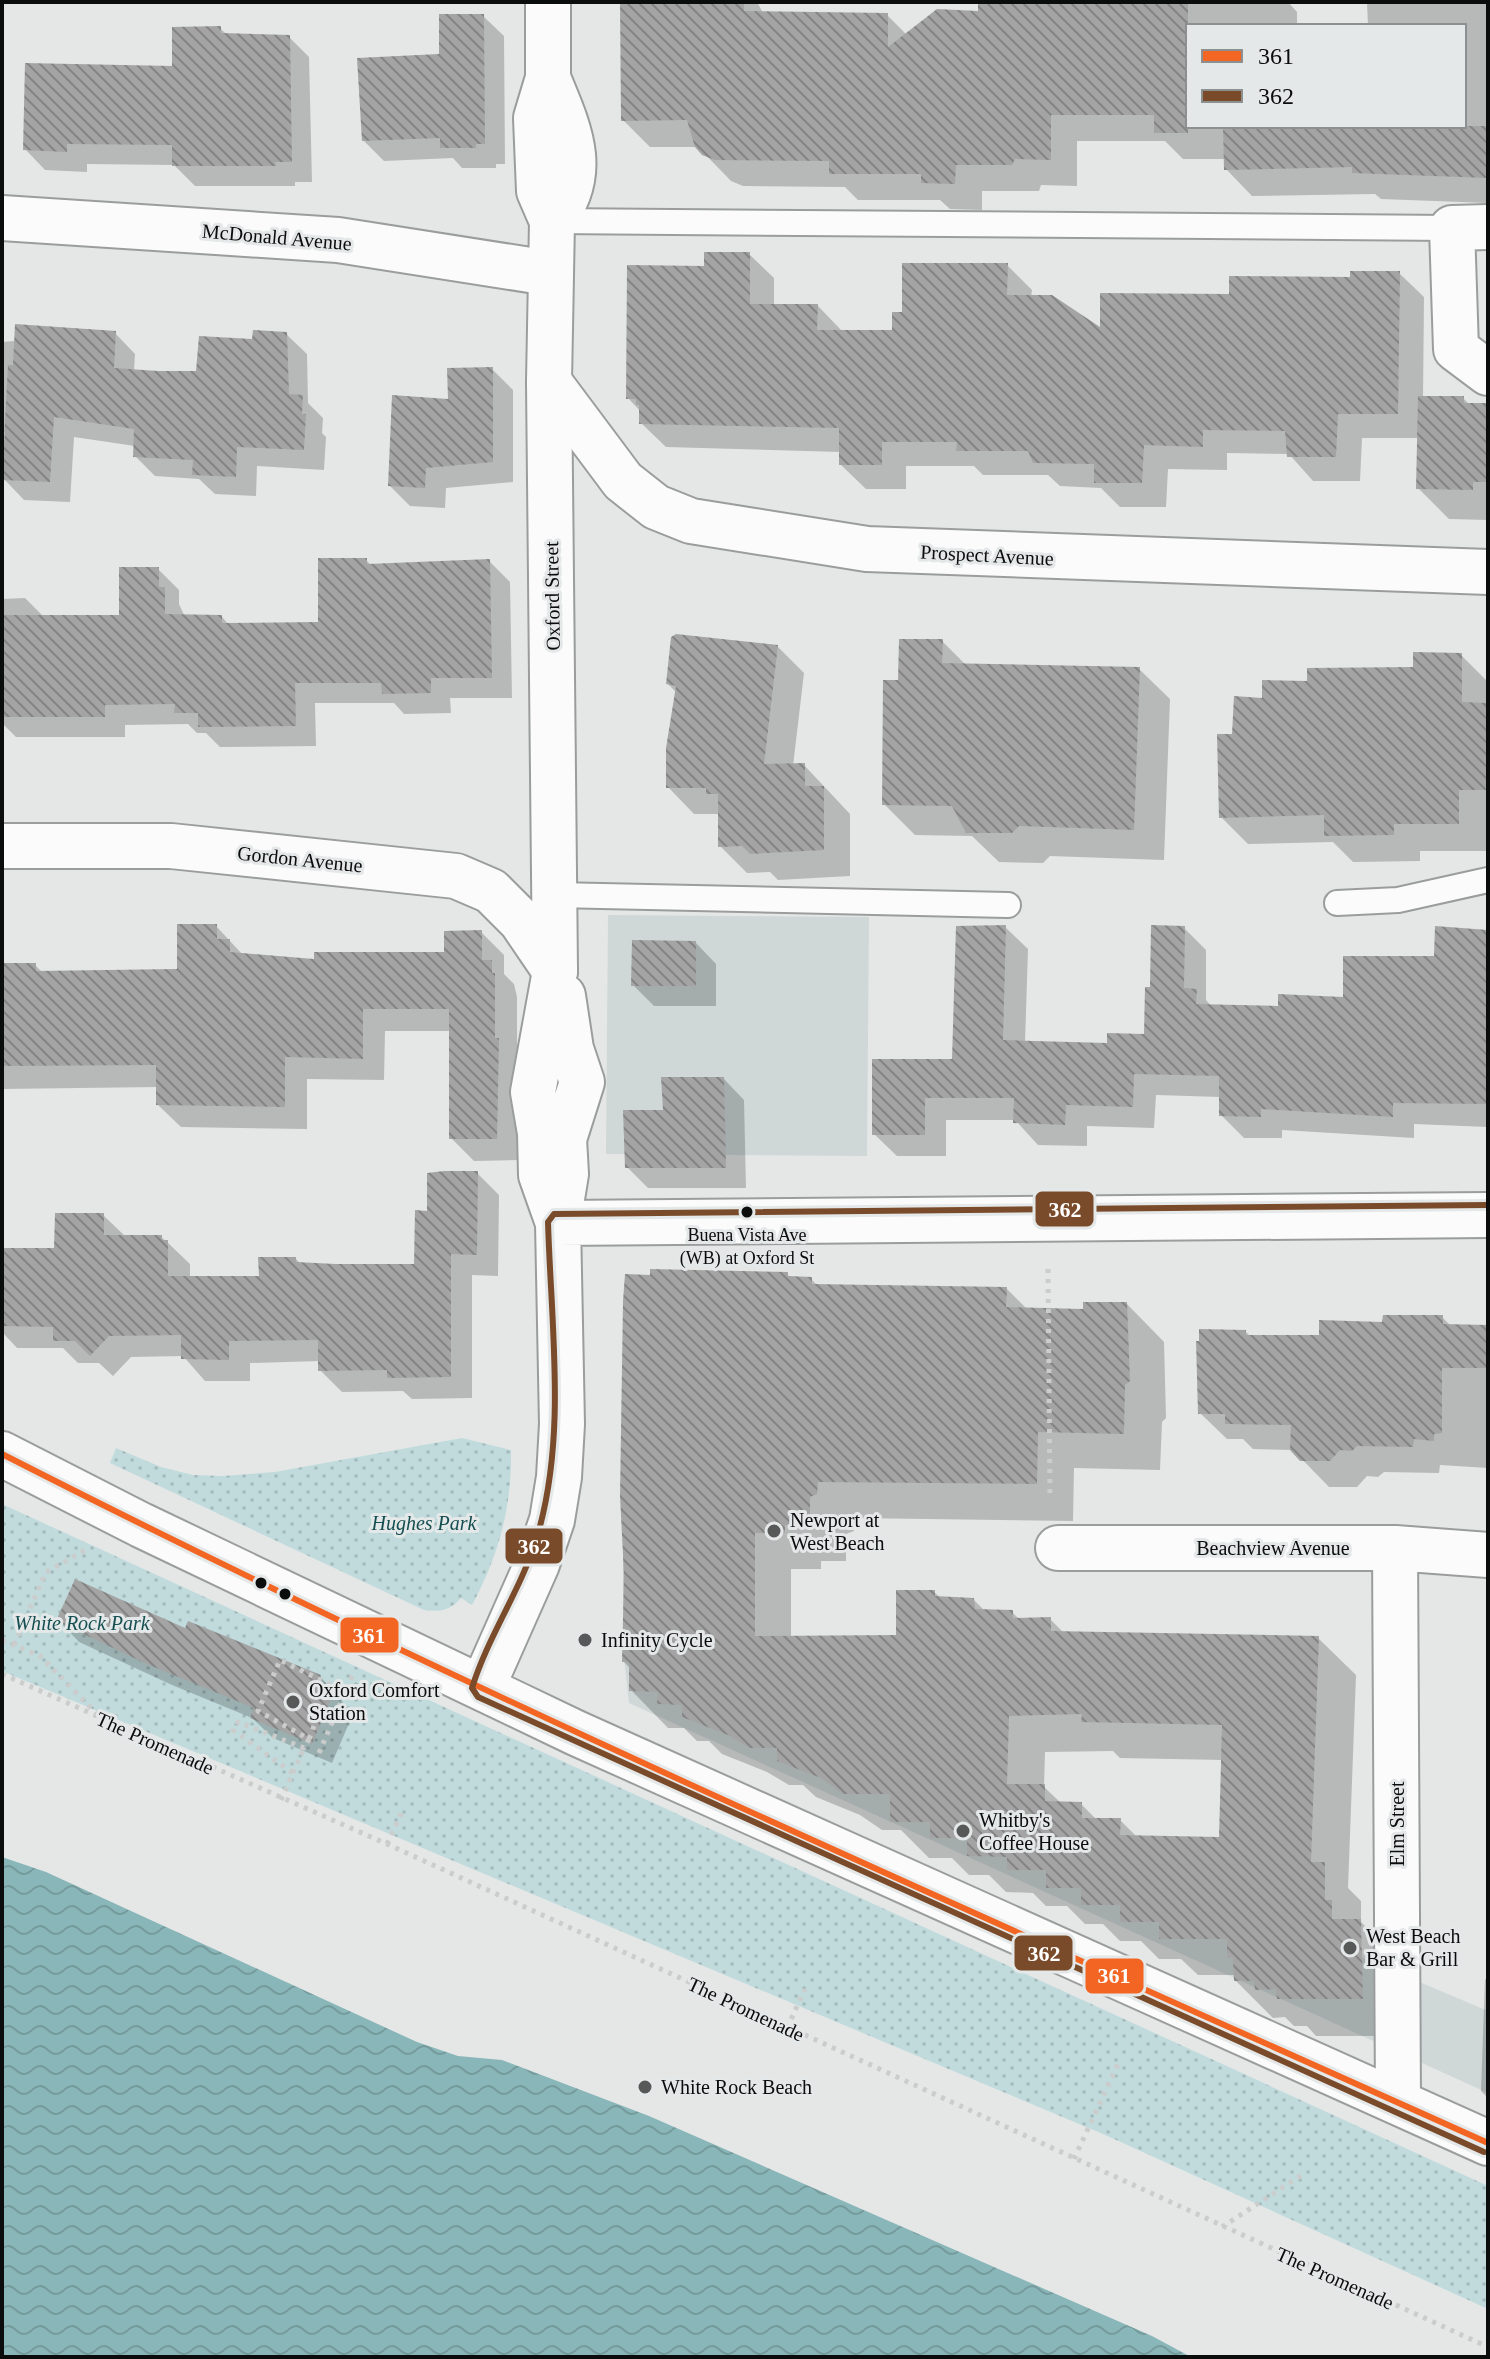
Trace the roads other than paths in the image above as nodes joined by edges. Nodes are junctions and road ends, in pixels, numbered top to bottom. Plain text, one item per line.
1 (548, 2) edge
2 (2, 218) edge
3 (552, 221) junction
4 (1470, 228) edge
5 (549, 273) junction
6 (1488, 373) edge
7 (549, 382) junction
8 (1488, 572) edge
9 (2, 846) edge
10 (1488, 880) edge
11 (555, 895) junction
12 (1337, 903) dead end
13 (1008, 905) dead end
14 (555, 971) junction
15 (1488, 1215) edge
16 (558, 1223) junction
17 (2, 1454) edge
18 (1058, 1548) dead end
19 (1395, 1548) junction
20 (1488, 1555) edge
21 (482, 1688) junction
22 (1398, 2101) junction
23 (1488, 2143) edge

1 - 3 street, Oxford Street
2 - 5 street, McDonald Avenue
3 - 4 lane
3 - 5 street, Oxford Street
4 - 6 street
5 - 7 street, Oxford Street
7 - 8 street, Prospect Avenue
7 - 11 street, Oxford Street
9 - 14 street, Gordon Avenue
10 - 12 lane
11 - 13 lane
11 - 14 street, Oxford Street
14 - 16 street, Oxford Street
15 - 16 street
16 - 21 street, Oxford Street
17 - 21 street
18 - 19 street, Beachview Avenue
19 - 20 street, Beachview Avenue
19 - 22 street, Elm Street
21 - 22 street
22 - 23 street

